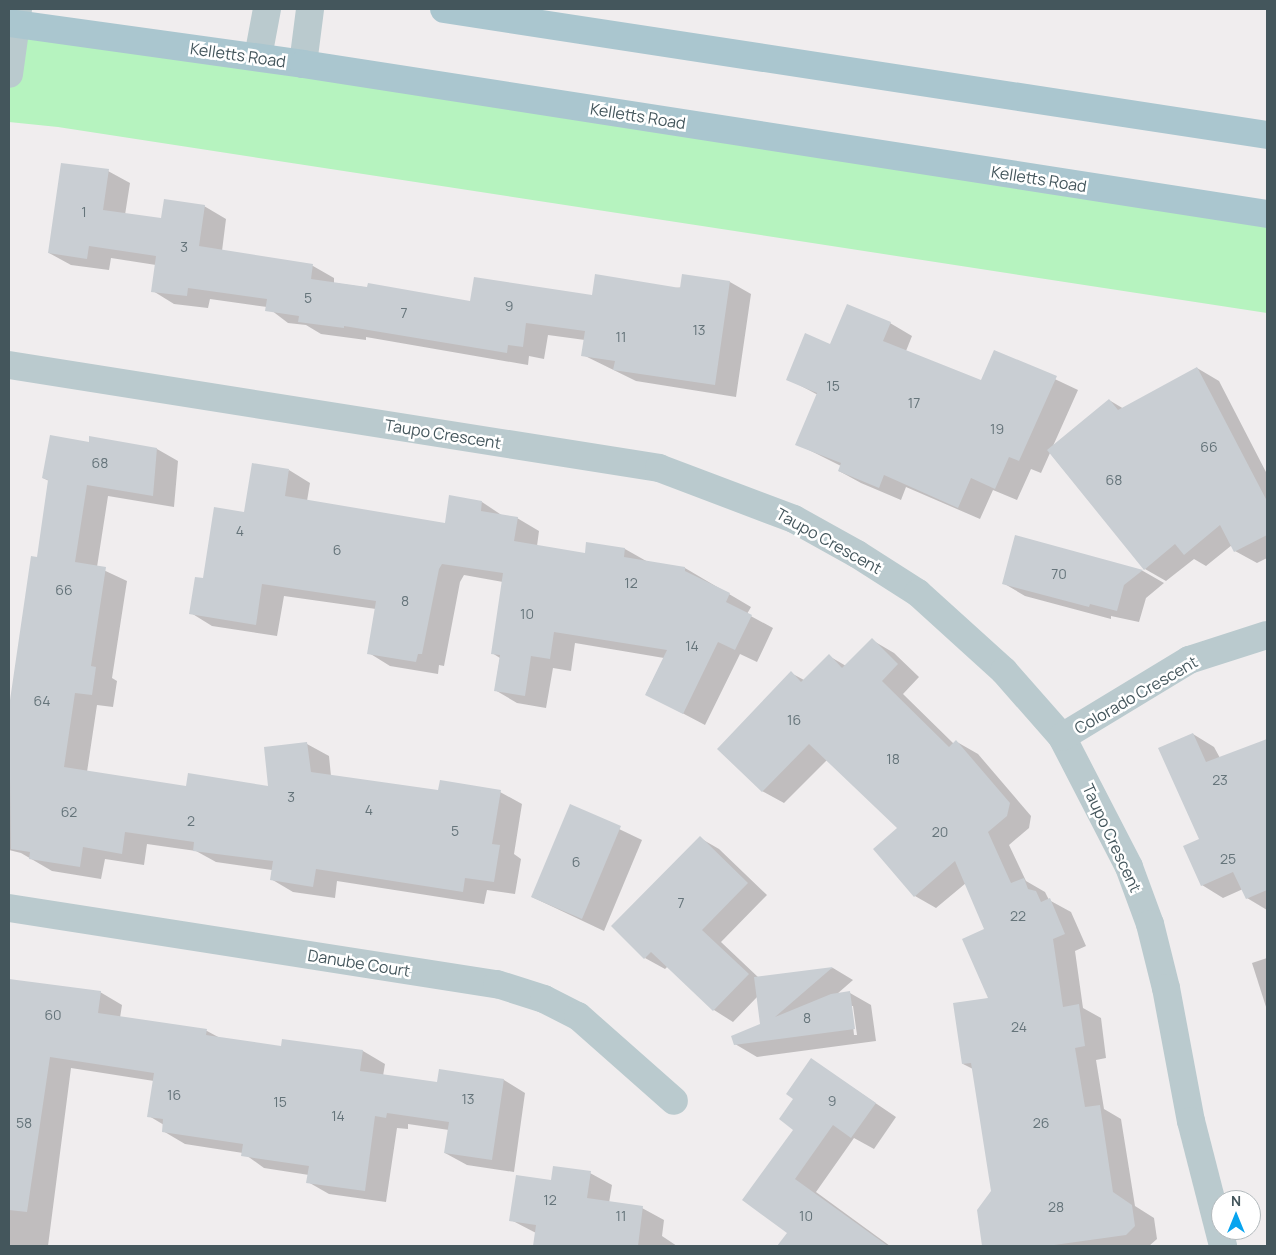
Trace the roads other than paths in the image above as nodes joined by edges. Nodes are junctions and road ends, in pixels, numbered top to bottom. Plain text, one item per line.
1 (267, 9) edge
2 (310, 9) edge
3 (444, 9) edge
4 (14, 19) edge
5 (258, 57) junction
6 (303, 64) junction
7 (9, 74) edge
8 (1267, 135) edge
9 (1267, 214) edge
10 (9, 365) edge
11 (1267, 635) edge
12 (1062, 737) junction
13 (9, 908) edge
14 (674, 1101) dead end
15 (1223, 1246) edge

1 - 5 street
2 - 6 street
3 - 8 main road
4 - 5 main road, Kelletts Road
4 - 7 street
5 - 6 main road, Kelletts Road
6 - 9 main road, Kelletts Road
10 - 12 street, Taupo Crescent
11 - 12 street, Colorado Crescent
12 - 15 street, Taupo Crescent
13 - 14 street, Danube Court

